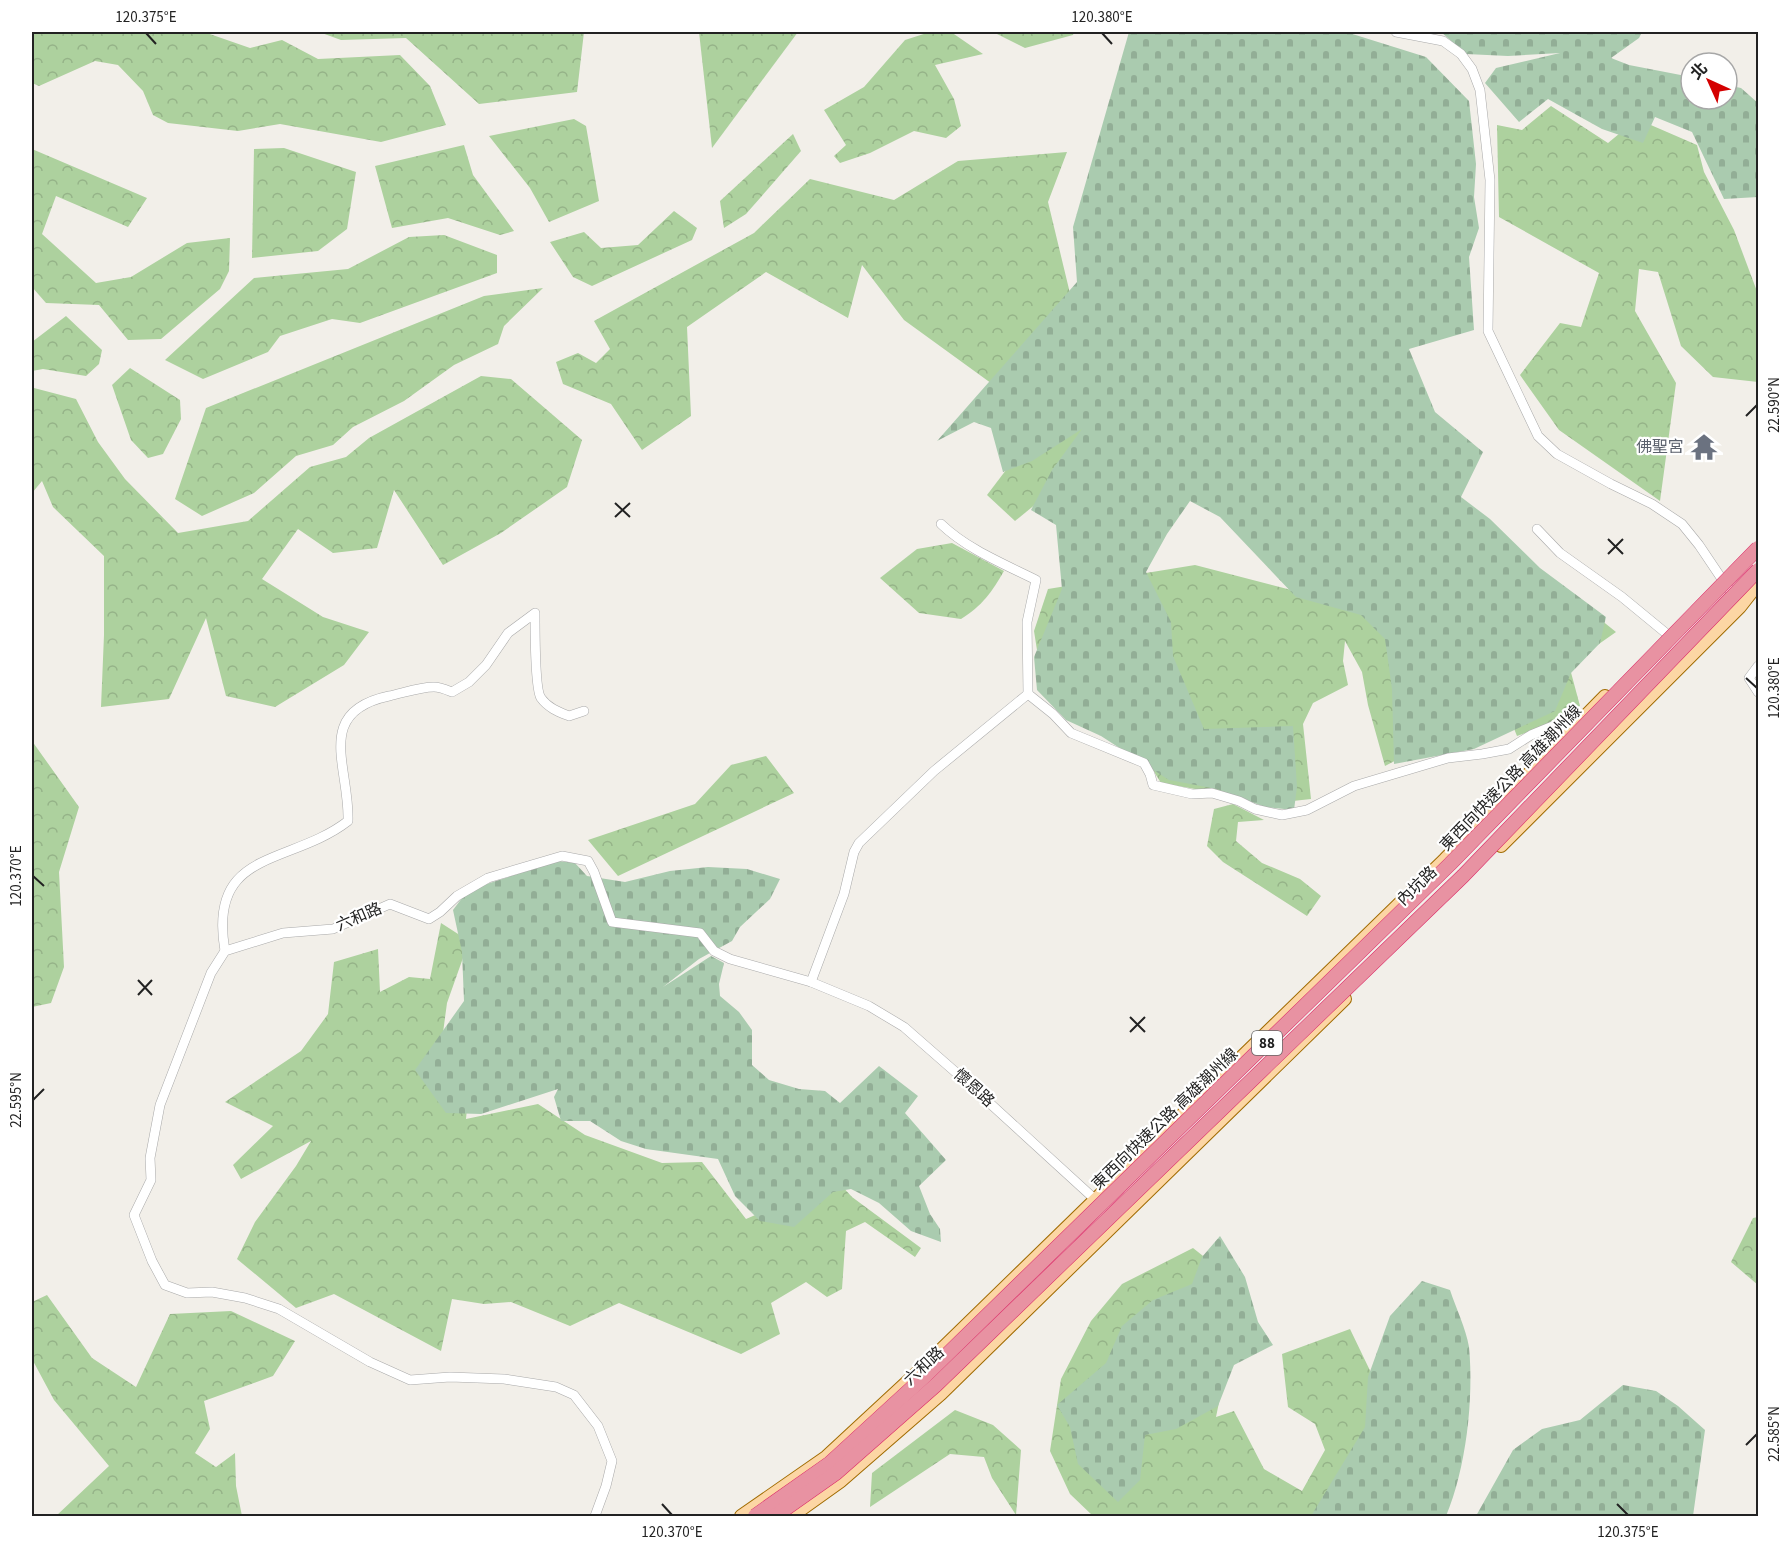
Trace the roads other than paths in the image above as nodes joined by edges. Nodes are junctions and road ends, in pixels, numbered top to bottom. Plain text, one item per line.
1 (1396, 32) edge
2 (941, 524) dead end
3 (1537, 529) dead end
4 (1758, 540) edge
5 (1758, 548) edge
6 (1758, 570) edge
7 (1723, 579) junction
8 (1758, 584) edge
9 (1740, 607) junction
10 (1667, 634) junction
11 (1758, 666) edge
12 (1758, 692) edge
13 (1028, 694) junction
14 (584, 711) dead end
15 (1575, 726) junction
16 (225, 951) junction
17 (811, 982) junction
18 (1095, 1200) junction
19 (1118, 1221) junction
20 (595, 1516) edge
21 (741, 1516) edge
22 (755, 1516) edge
23 (776, 1516) edge
24 (792, 1516) edge

1 - 7 street
2 - 13 street
3 - 10 street
4 - 7 main road, 內坑路
5 - 22 highway, 東西向快速公路 高雄潮州線 / 88, bridge
6 - 23 highway, 東西向快速公路 高雄潮州線 / 88, bridge
7 - 9 street
7 - 10 main road, 內坑路
8 - 9 main road, 內坑路
9 - 19 main road, 內坑路
10 - 15 main road, 內坑路
11 - 12 street
13 - 15 street
13 - 17 street
14 - 16 street
15 - 18 main road, 內坑路
16 - 17 street, 六和路
16 - 20 street
17 - 18 street, 懷恩路
18 - 19 street, 懷恩路
18 - 21 main road, 六和路
19 - 24 main road, 六和路

